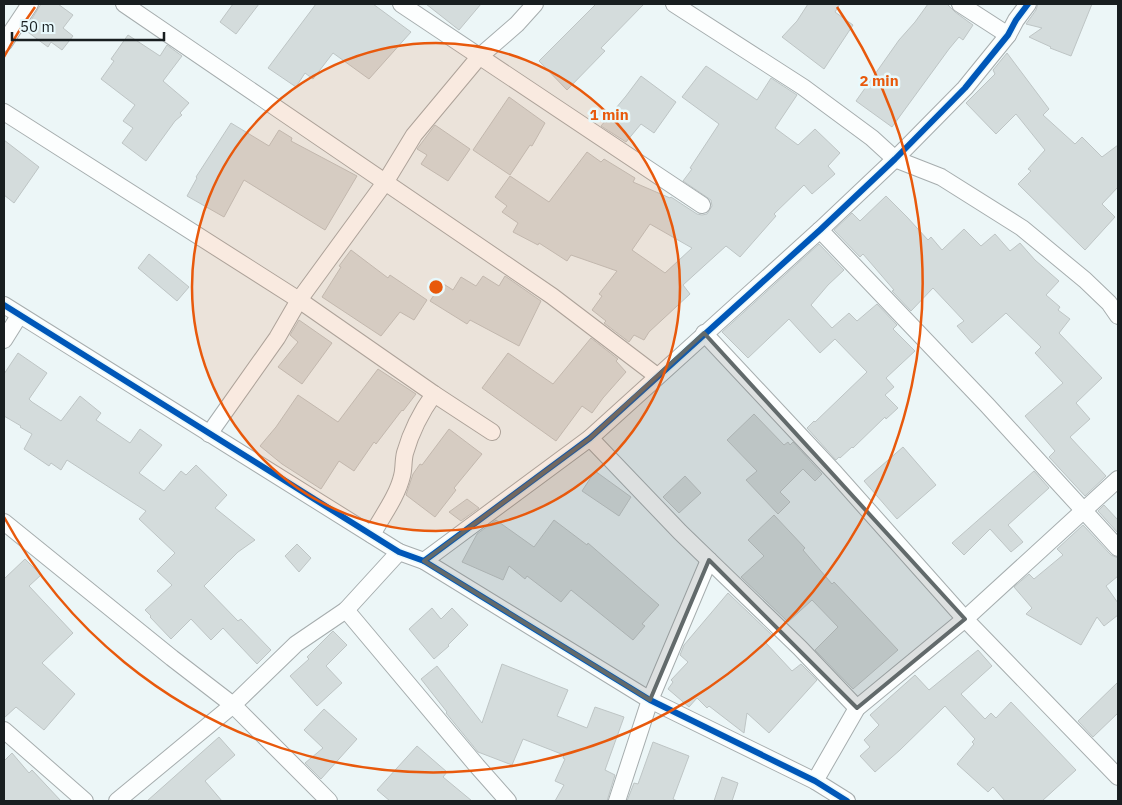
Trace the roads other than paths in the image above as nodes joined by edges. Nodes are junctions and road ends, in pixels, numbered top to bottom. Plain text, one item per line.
1 (30, 4) edge
2 (124, 4) edge
3 (401, 4) edge
4 (535, 4) edge
5 (674, 4) edge
6 (960, 4) edge
7 (1028, 4) edge
8 (1008, 36) junction
9 (4, 43) edge
10 (478, 57) junction
11 (4, 112) edge
12 (895, 159) junction
13 (386, 181) junction
14 (702, 205) dead end
15 (820, 230) junction
16 (299, 300) junction
17 (4, 305) edge
18 (19, 316) junction
19 (1118, 316) edge
20 (704, 333) junction
21 (4, 340) edge
22 (657, 376) junction
23 (434, 394) junction
24 (492, 432) dead end
25 (209, 434) junction
26 (590, 438) junction
27 (1118, 479) edge
28 (1083, 509) junction
29 (4, 522) edge
30 (372, 535) junction
31 (1118, 548) edge
32 (399, 552) junction
33 (709, 560) junction
34 (424, 561) junction
35 (346, 610) junction
36 (965, 619) junction
37 (650, 700) junction
38 (233, 705) junction
39 (857, 708) junction
40 (4, 730) edge
41 (1118, 776) edge
42 (815, 780) junction
43 (85, 801) edge
44 (118, 801) edge
45 (329, 801) edge
46 (508, 801) edge
47 (617, 801) edge
48 (847, 801) edge

1 - 9 street
2 - 13 street
3 - 10 street
4 - 10 street
5 - 12 street
6 - 8 street
7 - 8 street
8 - 12 street
10 - 13 street
10 - 14 street
11 - 16 street
12 - 15 street
12 - 19 street
13 - 16 street
13 - 22 street
15 - 20 street
15 - 28 street
16 - 23 street
16 - 25 street
17 - 18 street
18 - 21 street
18 - 25 street
20 - 22 street
20 - 36 street
22 - 26 street
23 - 24 street
23 - 30 street
25 - 30 street
26 - 33 street
26 - 34 street
27 - 28 street
28 - 31 street
28 - 36 street
29 - 38 street
30 - 32 street
32 - 34 street
32 - 35 street
33 - 37 street
33 - 39 street
34 - 37 street
35 - 38 street
35 - 46 street
36 - 39 street
36 - 41 street
37 - 42 street
37 - 47 street
38 - 44 street
38 - 45 street
39 - 42 street
40 - 43 street
42 - 48 street

